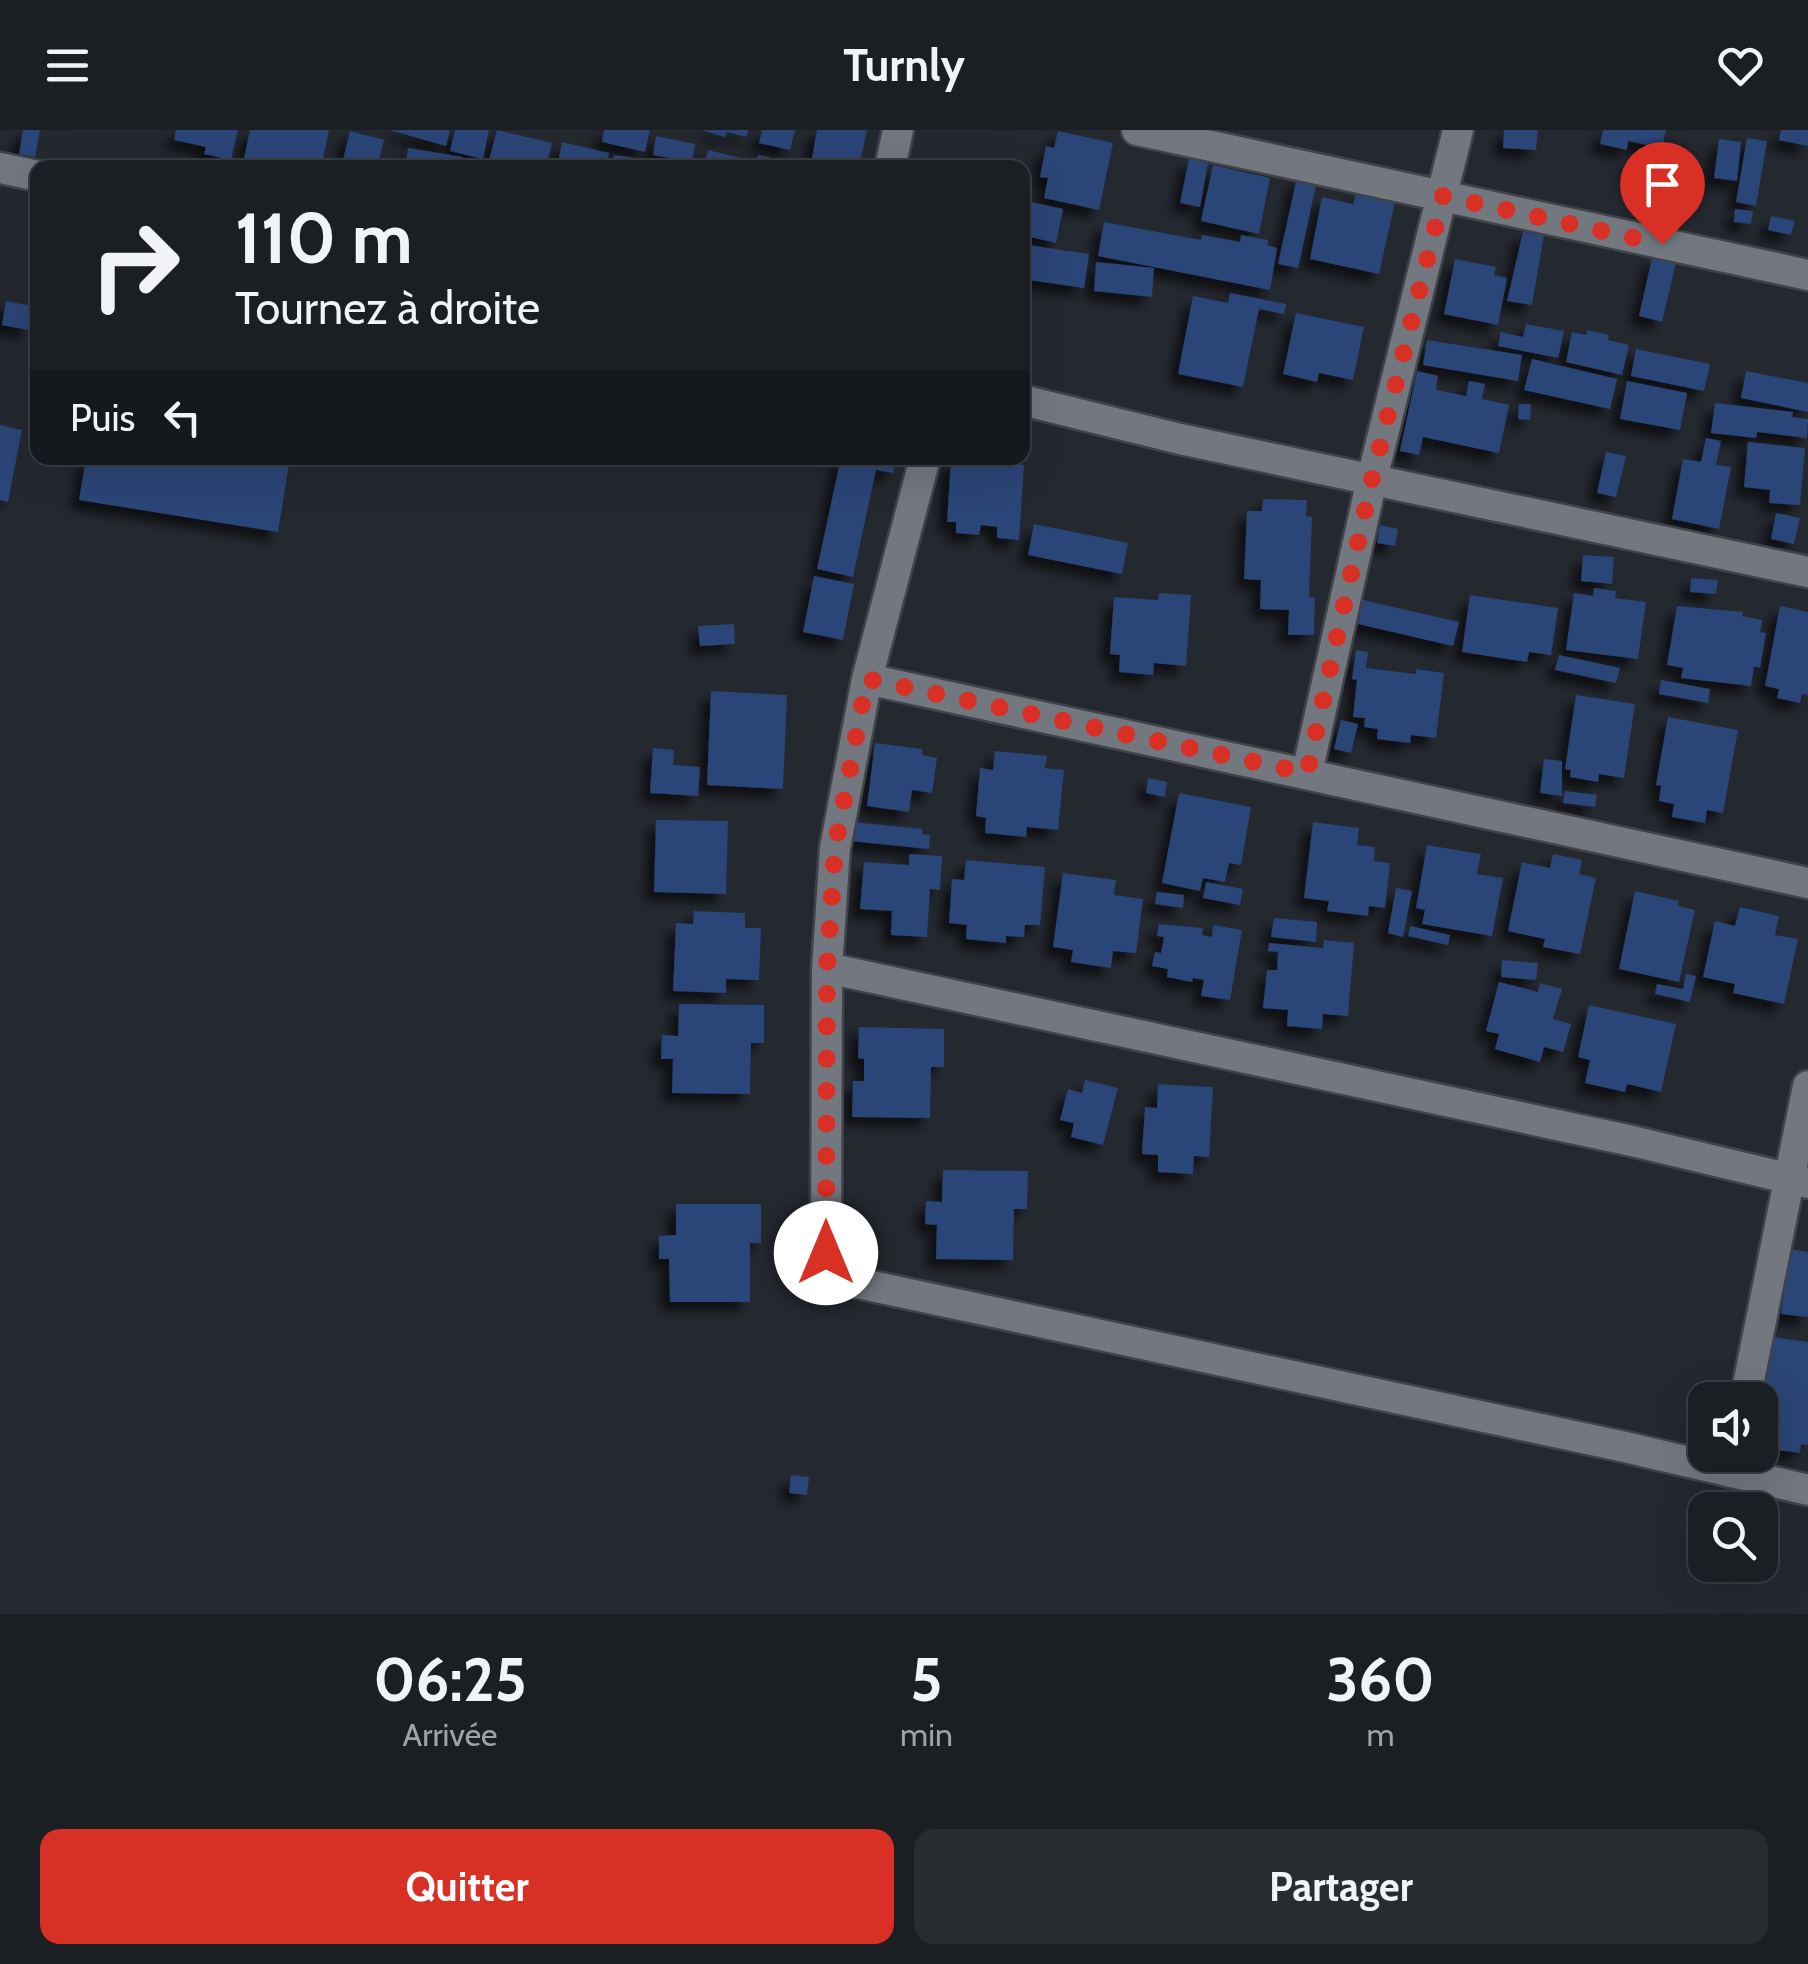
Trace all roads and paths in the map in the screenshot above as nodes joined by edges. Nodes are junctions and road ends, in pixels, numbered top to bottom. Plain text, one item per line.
1 (898, 130) edge
2 (1136, 130) edge
3 (1458, 130) edge
4 (892, 160) edge
5 (0, 168) edge
6 (30, 174) edge
7 (1443, 196) junction
8 (1808, 276) edge
9 (1030, 402) edge
10 (922, 465) edge
11 (1372, 479) junction
12 (1808, 572) edge
13 (867, 679) junction
14 (1307, 773) junction
15 (1808, 882) edge
16 (827, 968) junction
17 (1808, 1086) edge
18 (1798, 1181) edge
19 (1749, 1382) edge
20 (1688, 1454) edge
21 (1758, 1472) edge
22 (1808, 1490) edge

1 - 4 street
2 - 7 street
3 - 7 street
5 - 6 street
7 - 8 street
7 - 11 street
9 - 11 street
10 - 13 street
11 - 12 street
11 - 14 street
13 - 14 street
13 - 16 street
14 - 15 street
16 - 18 street
16 - 20 street
17 - 18 street
18 - 19 street
21 - 22 street

